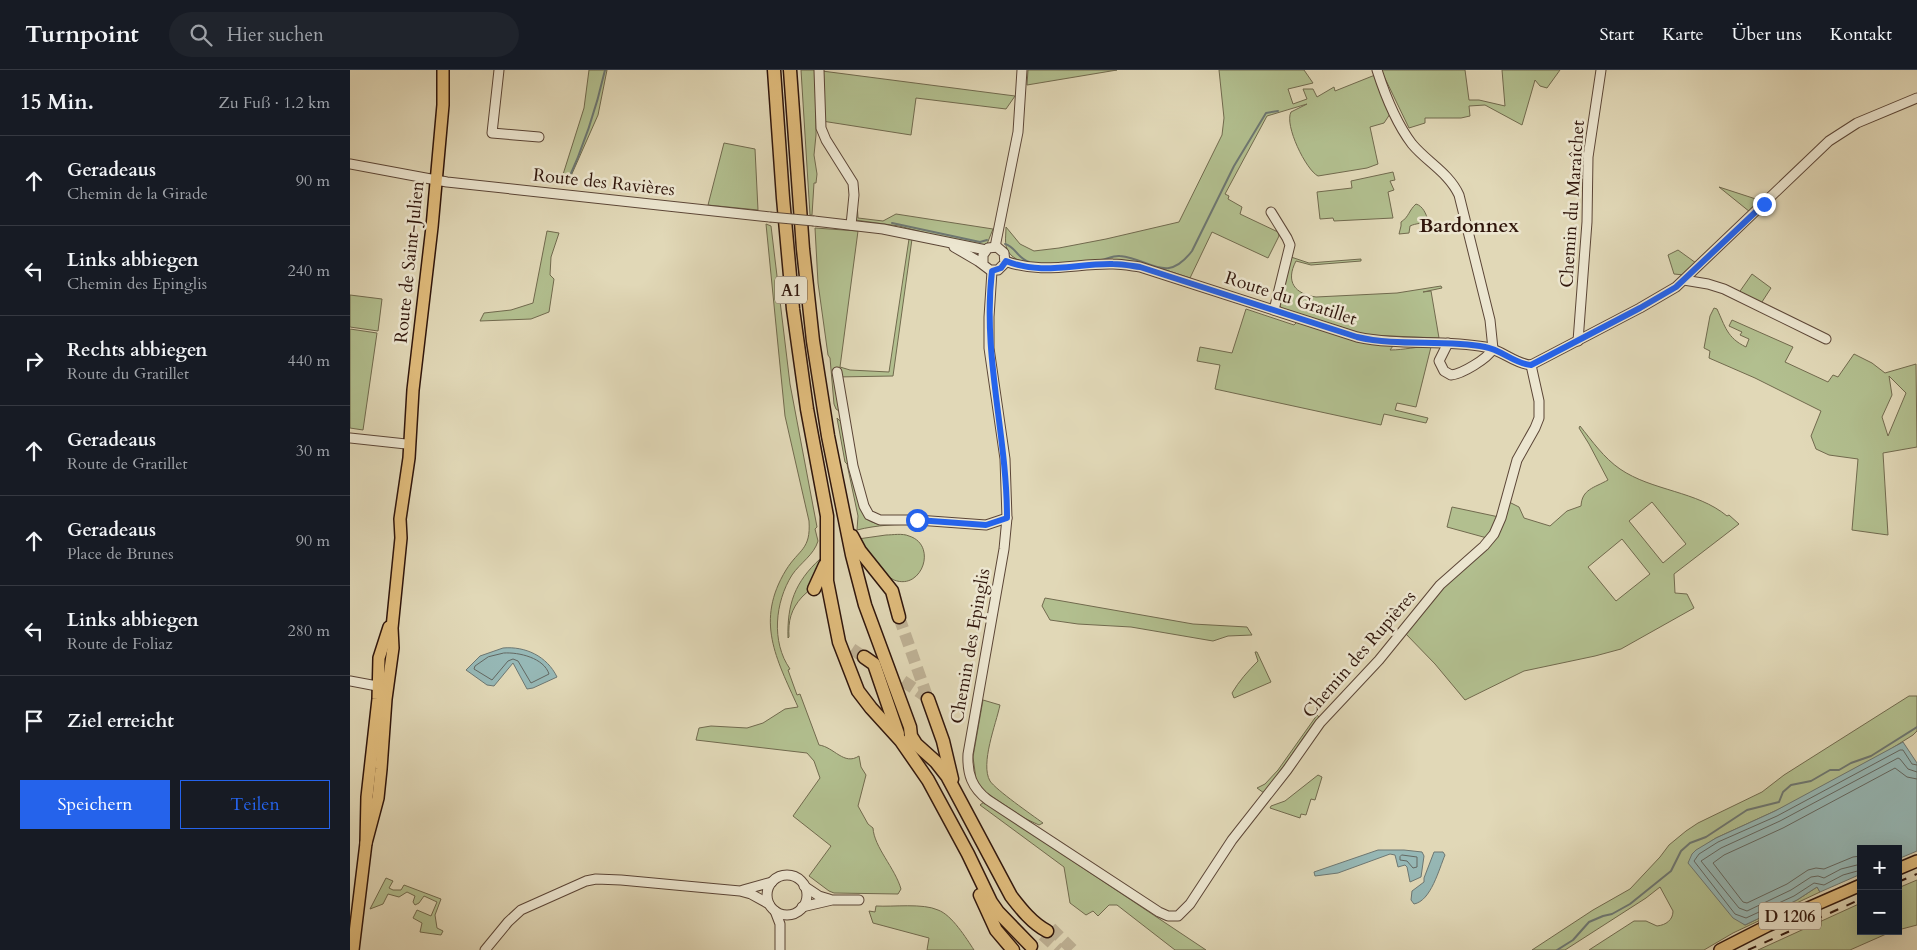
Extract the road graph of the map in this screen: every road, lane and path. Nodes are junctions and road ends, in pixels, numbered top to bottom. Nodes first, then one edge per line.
1 (443, 70) edge
2 (449, 70) edge
3 (499, 70) edge
4 (774, 70) edge
5 (790, 70) edge
6 (819, 70) edge
7 (1022, 70) edge
8 (1377, 70) edge
9 (1601, 70) edge
10 (443, 87) junction
11 (1917, 98) edge
12 (539, 137) dead end
13 (350, 164) edge
14 (436, 179) junction
15 (1271, 212) dead end
16 (851, 225) junction
17 (948, 244) junction
18 (995, 247) junction
19 (986, 250) junction
20 (1006, 261) junction
21 (983, 264) junction
22 (992, 271) junction
23 (1684, 280) junction
24 (1274, 310) junction
25 (1826, 339) dead end
26 (1578, 341) junction
27 (1448, 343) junction
28 (1493, 349) junction
29 (1531, 365) junction
30 (837, 372) dead end
31 (350, 438) edge
32 (407, 443) junction
33 (1007, 518) junction
34 (846, 524) junction
35 (828, 558) junction
36 (828, 581) junction
37 (814, 589) dead end
38 (898, 617) tunnel mouth
39 (837, 630) junction
40 (852, 648) tunnel mouth
41 (864, 657) tunnel mouth
42 (889, 671) junction
43 (350, 681) edge
44 (903, 681) tunnel mouth
45 (377, 686) junction
46 (382, 699) junction
47 (928, 699) tunnel mouth
48 (901, 741) junction
49 (378, 761) junction
50 (953, 787) junction
51 (370, 809) junction
52 (1917, 861) edge
53 (1902, 867) edge
54 (772, 882) junction
55 (804, 886) junction
56 (1857, 887) edge
57 (740, 891) junction
58 (832, 900) junction
59 (858, 900) dead end
60 (802, 907) junction
61 (772, 908) junction
62 (1175, 917) joint
63 (1047, 931) tunnel mouth
64 (1027, 948) edge
65 (354, 950) edge
66 (485, 950) edge
67 (780, 950) edge
68 (1013, 950) edge
69 (1720, 950) edge

1 - 10 main road, Route de Saint-Julien
2 - 10 main road, Route de Saint-Julien
3 - 12 street
4 - 35 highway, A1
5 - 34 highway, A1
6 - 16 street
7 - 18 street
8 - 28 street
9 - 26 street, Chemin du Maraîchet
10 - 14 main road, Route de Saint-Julien
11 - 23 street
13 - 14 street, Route des Ravières
14 - 16 street, Route des Ravières, bridge
14 - 32 main road, Route de Saint-Julien
15 - 24 street
16 - 17 street
17 - 19 street
17 - 21 street
18 - 19 street
18 - 20 street
19 - 21 street
20 - 22 street
20 - 24 street, Route du Gratillet
21 - 22 street
22 - 33 street, Chemin des Epinglis
23 - 25 street
23 - 26 street
24 - 27 street, Route du Gratillet
26 - 29 street
27 - 28 street, Route du Gratillet
27 - 28 street
28 - 29 street, Route du Gratillet
29 - 62 street, Chemin des Rupières
30 - 33 street
31 - 32 street
32 - 45 main road, Route de Saint-Julien
32 - 46 main road, Route de Saint-Julien
33 - 62 street, Chemin des Epinglis
34 - 38 highway
34 - 42 highway
35 - 36 highway
35 - 37 highway
36 - 39 highway
36 - 68 highway
39 - 40 highway
39 - 48 highway
41 - 48 highway
42 - 44 highway
42 - 50 highway
43 - 45 street
45 - 46 main road, Route de Saint-Julien
46 - 49 main road, Route de Saint-Julien
46 - 49 main road, Route de Saint-Julien
47 - 50 highway
48 - 64 highway
49 - 51 main road
49 - 51 main road, Route de Saint-Julien
50 - 63 highway
51 - 65 main road
52 - 53 main road
54 - 55 street
54 - 57 street
54 - 61 street
55 - 58 street
55 - 60 street
56 - 69 main road, D 1206
57 - 61 street
57 - 66 street
58 - 59 street
58 - 60 street
60 - 61 street
61 - 67 street

